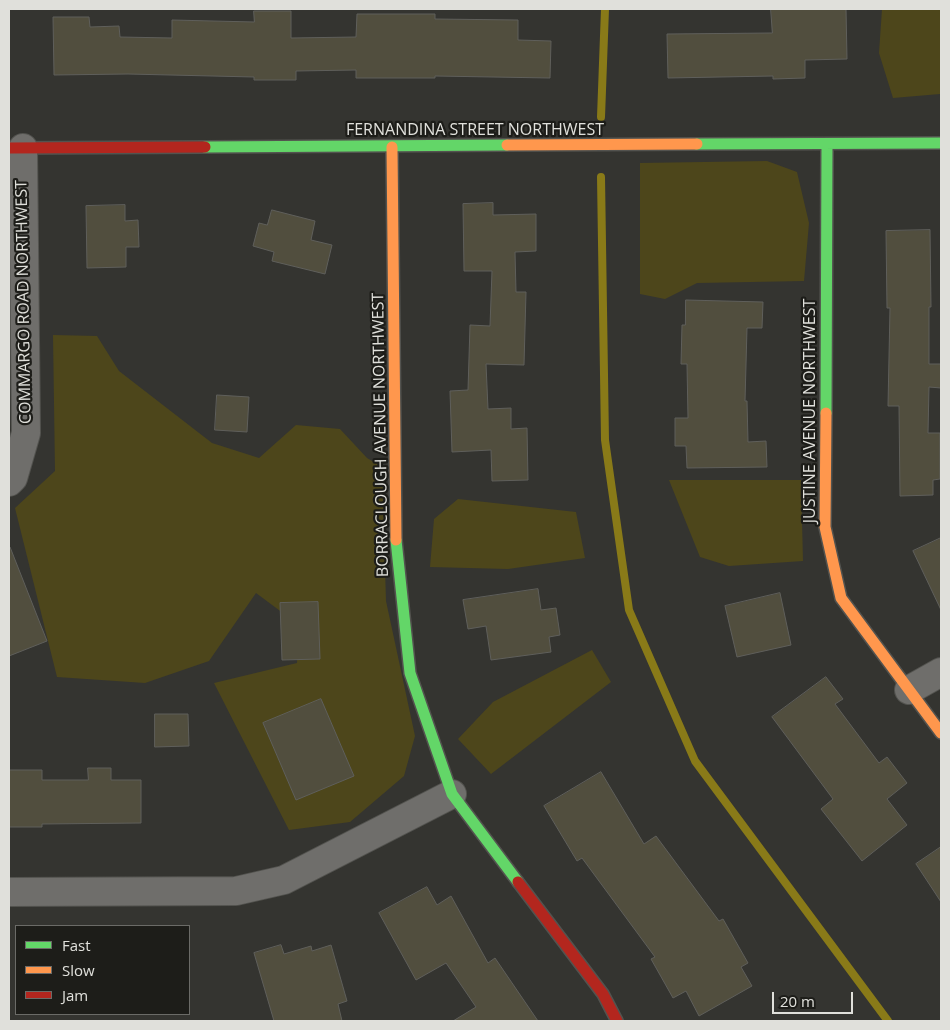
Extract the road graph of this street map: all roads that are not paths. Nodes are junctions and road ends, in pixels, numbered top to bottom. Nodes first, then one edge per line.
1 (941, 143) edge
2 (827, 144) junction
3 (392, 147) junction
4 (16, 148) edge
5 (9, 482) edge
6 (941, 672) edge
7 (910, 690) junction
8 (941, 733) edge
9 (452, 794) junction
10 (9, 892) edge
11 (617, 1021) edge

1 - 2 street, FERNANDINA STREET NORTHWEST
2 - 3 street, FERNANDINA STREET NORTHWEST
2 - 7 street, JUSTINE AVENUE NORTHWEST
3 - 4 street, FERNANDINA STREET NORTHWEST
3 - 9 street, BORRACLOUGH AVENUE NORTHWEST
4 - 5 street, COMMARGO ROAD NORTHWEST
6 - 7 street
7 - 8 street, JUSTINE AVENUE NORTHWEST
9 - 10 street
9 - 11 street, BORRACLOUGH AVENUE NORTHWEST

